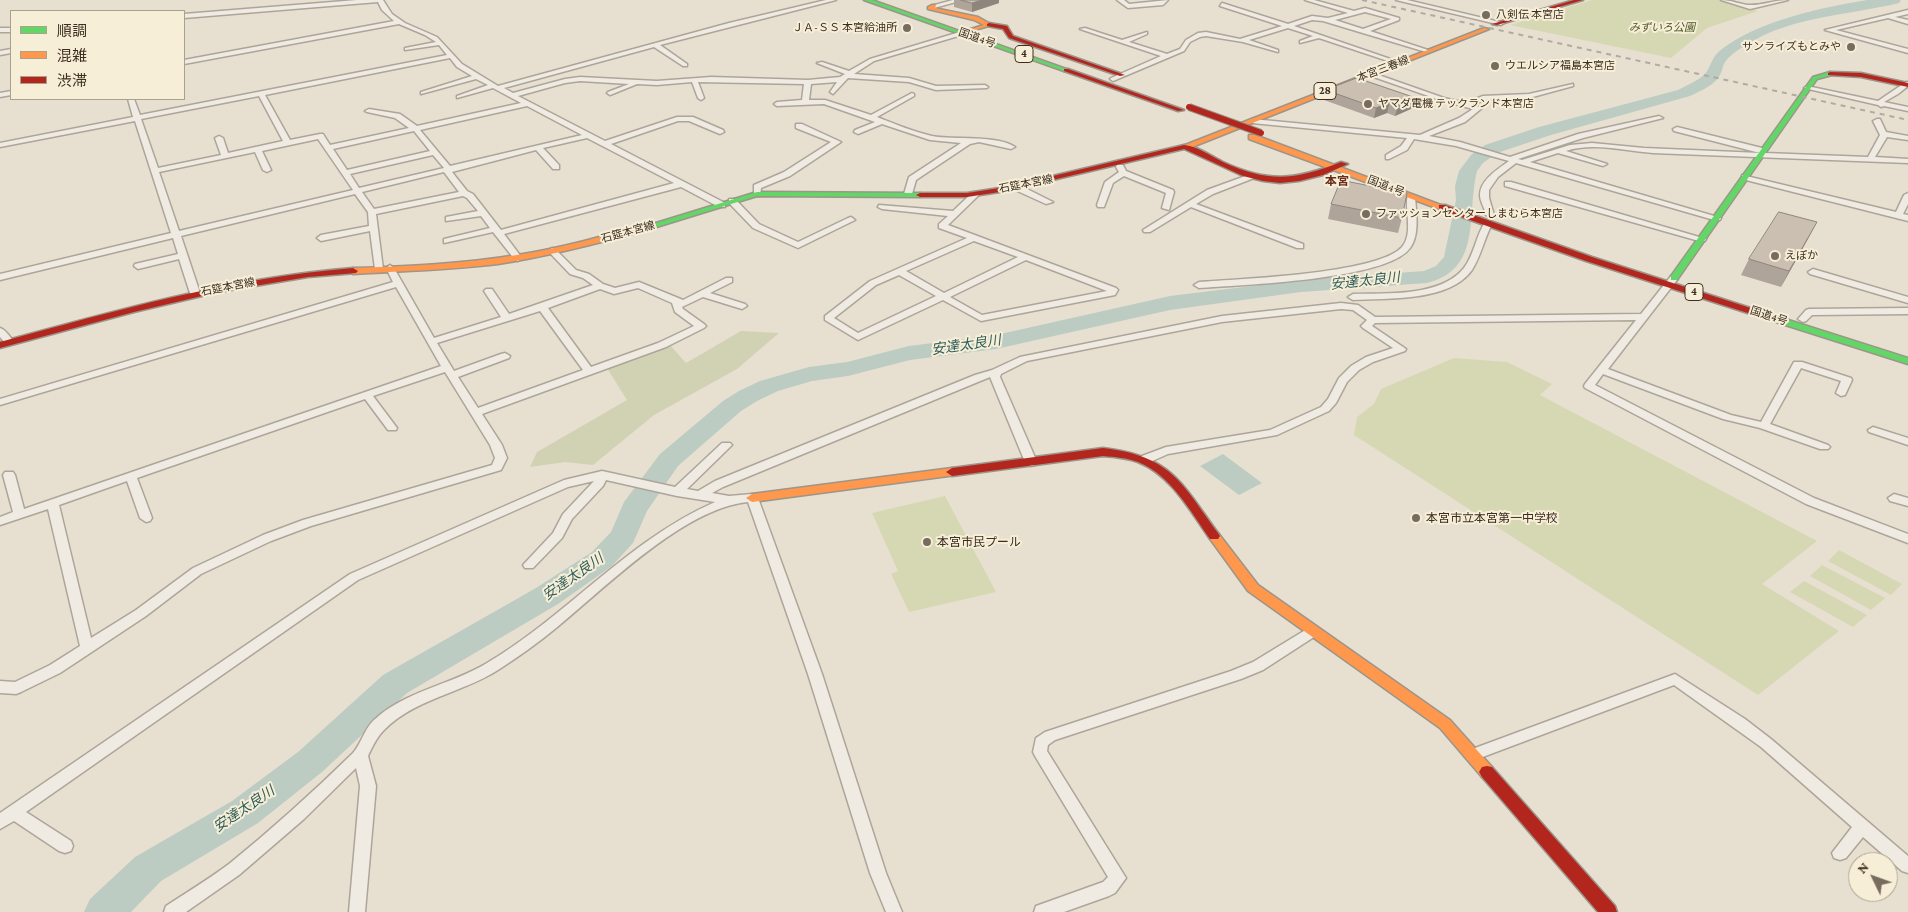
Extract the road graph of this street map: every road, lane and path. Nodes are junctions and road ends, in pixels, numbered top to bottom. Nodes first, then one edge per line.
1 (379, 0) edge
2 (833, 0) edge
3 (867, 0) edge
4 (884, 0) edge
5 (960, 0) edge
6 (1120, 0) edge
7 (1165, 0) edge
8 (1308, 0) edge
9 (1399, 0) edge
10 (1441, 0) edge
11 (1580, 0) edge
12 (1724, 0) edge
13 (1785, 0) edge
14 (1222, 5) dead end
15 (934, 6) joint
16 (1429, 7) junction
17 (1352, 12) junction
18 (1908, 12) edge
19 (185, 16) edge
20 (1888, 17) junction
21 (1329, 20) junction
22 (400, 22) junction
23 (1908, 22) edge
24 (989, 25) junction
25 (1494, 25) junction
26 (1288, 26) junction
27 (1083, 29) dead end
28 (1364, 31) junction
29 (968, 32) junction
30 (1145, 33) dead end
31 (1319, 36) junction
32 (1243, 40) junction
33 (1122, 42) junction
34 (1302, 42) dead end
35 (442, 43) junction
36 (655, 45) junction
37 (407, 49) dead end
38 (1276, 51) dead end
39 (1428, 51) junction
40 (1908, 51) edge
41 (452, 56) junction
42 (1168, 56) junction
43 (185, 62) edge
44 (820, 63) dead end
45 (1399, 63) junction
46 (686, 65) dead end
47 (715, 70) dead end
48 (1370, 74) junction
49 (846, 76) junction
50 (476, 77) junction
51 (1118, 77) junction
52 (725, 79) junction
53 (694, 80) junction
54 (638, 82) junction
55 (808, 82) junction
56 (1571, 85) dead end
57 (1907, 85) edge
58 (495, 87) junction
59 (985, 87) dead end
60 (1807, 88) junction
61 (423, 92) dead end
62 (833, 92) dead end
63 (610, 93) dead end
64 (261, 94) junction
65 (912, 95) dead end
66 (513, 96) junction
67 (459, 97) dead end
68 (701, 98) dead end
69 (131, 100) edge
70 (805, 102) junction
71 (529, 103) junction
72 (777, 104) dead end
73 (1467, 105) junction
74 (1881, 105) junction
75 (1185, 108) junction
76 (1908, 109) edge
77 (369, 111) dead end
78 (138, 118) junction
79 (871, 118) junction
80 (1659, 118) dead end
81 (1252, 121) junction
82 (880, 122) junction
83 (1877, 122) dead end
84 (799, 126) dead end
85 (415, 128) junction
86 (1678, 129) dead end
87 (720, 132) dead end
88 (858, 132) dead end
89 (1884, 134) junction
90 (590, 135) junction
91 (1411, 137) junction
92 (219, 138) dead end
93 (1420, 138) junction
94 (1908, 138) edge
95 (968, 142) junction
96 (288, 143) junction
97 (604, 144) junction
98 (0, 145) edge
99 (1011, 147) dead end
100 (1186, 147) junction
101 (328, 148) junction
102 (538, 148) junction
103 (257, 149) junction
104 (1558, 151) junction
105 (435, 152) junction
106 (1763, 154) junction
107 (225, 156) junction
108 (1389, 157) dead end
109 (1511, 159) junction
110 (1872, 160) junction
111 (1524, 162) junction
112 (1908, 162) edge
113 (1603, 164) dead end
114 (1341, 166) junction
115 (556, 167) dead end
116 (1121, 169) junction
117 (267, 170) dead end
118 (448, 170) junction
119 (154, 172) junction
120 (345, 173) junction
121 (1251, 176) junction
122 (1745, 177) junction
123 (682, 184) junction
124 (1508, 184) dead end
125 (1016, 187) junction
126 (358, 191) junction
127 (464, 193) junction
128 (757, 194) junction
129 (908, 194) junction
130 (976, 194) junction
131 (1417, 195) junction
132 (1908, 195) edge
133 (1049, 202) dead end
134 (727, 203) junction
135 (1190, 204) junction
136 (1101, 205) dead end
137 (882, 207) dead end
138 (1166, 208) dead end
139 (372, 212) junction
140 (482, 213) junction
141 (953, 214) junction
142 (1899, 216) junction
143 (1486, 218) junction
144 (1717, 218) junction
145 (1908, 218) edge
146 (449, 220) dead end
147 (851, 220) dead end
148 (375, 227) junction
149 (1147, 230) dead end
150 (496, 231) junction
151 (176, 235) junction
152 (321, 238) dead end
153 (974, 238) junction
154 (1702, 239) junction
155 (447, 241) dead end
156 (1300, 246) dead end
157 (552, 251) junction
158 (183, 255) junction
159 (1026, 257) junction
160 (518, 258) junction
161 (138, 266) dead end
162 (384, 268) junction
163 (901, 272) junction
164 (1814, 272) dead end
165 (0, 277) edge
166 (730, 280) dead end
167 (1672, 281) junction
168 (398, 284) junction
169 (1199, 285) dead end
170 (600, 286) junction
171 (489, 290) dead end
172 (195, 293) junction
173 (702, 294) junction
174 (944, 296) junction
175 (1353, 297) dead end
176 (1908, 300) edge
177 (676, 303) junction
178 (742, 306) dead end
179 (542, 307) junction
180 (1908, 311) edge
181 (506, 318) junction
182 (1642, 318) junction
183 (1803, 319) junction
184 (1372, 320) junction
185 (0, 331) edge
186 (431, 342) junction
187 (5, 344) edge
188 (1908, 352) edge
189 (506, 356) dead end
190 (1908, 361) edge
191 (1601, 370) junction
192 (450, 371) junction
193 (588, 371) junction
194 (996, 372) junction
195 (1841, 393) dead end
196 (367, 395) junction
197 (0, 402) edge
198 (476, 412) junction
199 (1764, 426) junction
200 (392, 428) dead end
201 (1873, 430) dead end
202 (1908, 442) edge
203 (726, 444) dead end
204 (1824, 447) dead end
205 (1146, 459) junction
206 (1031, 462) junction
207 (10, 475) dead end
208 (604, 475) junction
209 (131, 476) junction
210 (675, 491) junction
211 (700, 495) junction
212 (752, 498) junction
213 (1894, 498) dead end
214 (730, 500) junction
215 (1908, 502) edge
216 (53, 503) junction
217 (19, 514) junction
218 (146, 518) dead end
219 (0, 521) edge
220 (1908, 539) edge
221 (529, 566) dead end
222 (1312, 631) junction
223 (87, 648) junction
224 (0, 687) edge
225 (360, 755) junction
226 (1472, 755) junction
227 (14, 813) junction
228 (0, 822) edge
229 (1862, 827) junction
230 (65, 846) dead end
231 (1840, 852) dead end
232 (1905, 859) edge
233 (172, 912) edge
234 (357, 912) edge
235 (894, 912) edge
236 (1042, 912) edge
237 (1610, 912) edge

1 - 19 street
1 - 22 street
2 - 36 street
3 - 29 main road, 国道4号 / 4
4 - 29 main road, 国道4号 / 4
5 - 15 street
6 - 7 street
8 - 17 street
9 - 16 street
10 - 16 street
11 - 25 main road, 本宮三春線 / 28
12 - 13 street
14 - 26 street
15 - 24 main road
16 - 25 street
17 - 21 street
17 - 28 street
18 - 20 street
20 - 23 street
20 - 40 street
21 - 26 street
21 - 28 street
22 - 35 street
22 - 43 street
24 - 29 main road
24 - 51 main road
25 - 39 main road, 本宮三春線 / 28
26 - 31 street
26 - 32 street
27 - 33 street
28 - 39 street
29 - 49 street
29 - 51 main road, 国道4号 / 4
29 - 75 main road, 国道4号 / 4
30 - 33 street
31 - 34 street
31 - 45 street
32 - 38 street
32 - 42 street
33 - 42 street
35 - 37 street
35 - 41 street
36 - 46 street
36 - 58 street
39 - 45 main road, 本宮三春線 / 28
41 - 50 street
41 - 64 street
42 - 51 street
44 - 49 street
45 - 48 main road, 本宮三春線 / 28
47 - 52 street
48 - 73 street
48 - 81 main road, 本宮三春線 / 28
49 - 55 street
49 - 59 street
49 - 62 street
50 - 58 street
50 - 61 street
51 - 75 main road, 国道4号 / 4
52 - 53 street
52 - 55 street
53 - 54 street
53 - 68 street
54 - 63 street
54 - 66 street
55 - 70 street
56 - 73 street
57 - 60 main road
57 - 74 street
58 - 66 street
58 - 67 street
60 - 74 street
60 - 106 main road
64 - 78 street
64 - 96 street
65 - 79 street
66 - 71 street
69 - 78 street
70 - 72 street
70 - 79 street
71 - 85 street
71 - 90 street
73 - 93 street
74 - 76 street
75 - 114 main road, 国道4号 / 4
77 - 85 street
78 - 98 street
78 - 119 street
79 - 82 street
80 - 109 street
81 - 91 street
81 - 100 main road, 石筵本宮線
82 - 88 street
82 - 95 street
83 - 89 street
84 - 128 street
85 - 101 street
85 - 105 street
86 - 106 street
87 - 97 street
89 - 94 street
89 - 110 street
90 - 97 street
90 - 102 street
91 - 93 street
91 - 108 street
92 - 107 street
93 - 109 street
95 - 99 street
95 - 129 street
96 - 101 street
96 - 103 street
97 - 123 street
100 - 116 main road, 石筵本宮線
100 - 121 main road
101 - 120 street
102 - 115 street
102 - 118 street
103 - 107 street
103 - 117 street
104 - 106 street
104 - 111 street
104 - 113 street
105 - 118 street
105 - 120 street
106 - 110 street
106 - 122 main road
107 - 119 street
109 - 111 street
109 - 143 street
110 - 112 street
111 - 144 street
114 - 121 main road
114 - 131 main road, 国道4号 / 4
116 - 125 main road, 石筵本宮線
116 - 136 street
116 - 138 street
118 - 126 street
118 - 127 street
119 - 151 street
120 - 126 street
121 - 135 street
122 - 142 street
122 - 144 main road
123 - 134 street
123 - 150 street
124 - 154 street
125 - 130 main road, 石筵本宮線
125 - 133 street
126 - 139 street
126 - 151 street
127 - 139 street
127 - 140 street
128 - 129 main road, 石筵本宮線
128 - 134 main road, 石筵本宮線
129 - 130 main road, 石筵本宮線
130 - 141 street
131 - 143 main road, 国道4号 / 4
131 - 169 street
132 - 142 street
134 - 147 street
134 - 157 main road, 石筵本宮線
135 - 149 street
135 - 156 street
137 - 141 street
139 - 148 street
140 - 146 street
140 - 150 street
141 - 153 street
142 - 145 street
143 - 167 main road, 国道4号 / 4
143 - 175 street
144 - 154 main road
148 - 152 street
148 - 162 street
150 - 155 street
150 - 160 street
151 - 158 street
151 - 165 street
153 - 159 street
153 - 163 street
154 - 167 main road
157 - 160 main road, 石筵本宮線
157 - 170 street
158 - 161 street
158 - 172 street
159 - 174 street
159 - 174 street
160 - 162 main road, 石筵本宮線
162 - 168 street
162 - 172 main road, 石筵本宮線
163 - 174 street
163 - 174 street
164 - 176 street
166 - 173 street
167 - 182 street
167 - 183 main road, 国道4号 / 4
167 - 190 main road, 国道4号 / 4
168 - 186 street
168 - 197 street
170 - 177 street
170 - 179 street
171 - 181 street
172 - 187 main road, 石筵本宮線
173 - 177 street
173 - 178 street
177 - 193 street
179 - 181 street
179 - 193 street
180 - 183 street
181 - 186 street
182 - 184 street
182 - 191 street
183 - 188 main road, 国道4号 / 4
184 - 194 street
184 - 205 street
185 - 187 street
186 - 192 street
189 - 192 street
191 - 199 street
191 - 220 street
192 - 196 street
192 - 198 street
193 - 198 street
194 - 206 street
194 - 211 street
195 - 199 street
196 - 200 street
196 - 209 street
198 - 223 street
199 - 204 street
201 - 202 street
203 - 210 street
205 - 206 main road
205 - 222 main road
206 - 212 main road
207 - 217 street
208 - 210 street
208 - 221 street
208 - 227 street
209 - 216 street
209 - 218 street
210 - 211 street
211 - 214 street
212 - 214 street
212 - 235 street
213 - 215 street
214 - 225 street
216 - 217 street
216 - 223 street
217 - 219 street
222 - 226 main road
222 - 236 street
223 - 224 street
225 - 233 street
225 - 234 street
226 - 229 street
226 - 237 main road
227 - 228 street
227 - 230 street
229 - 231 street
229 - 232 street

